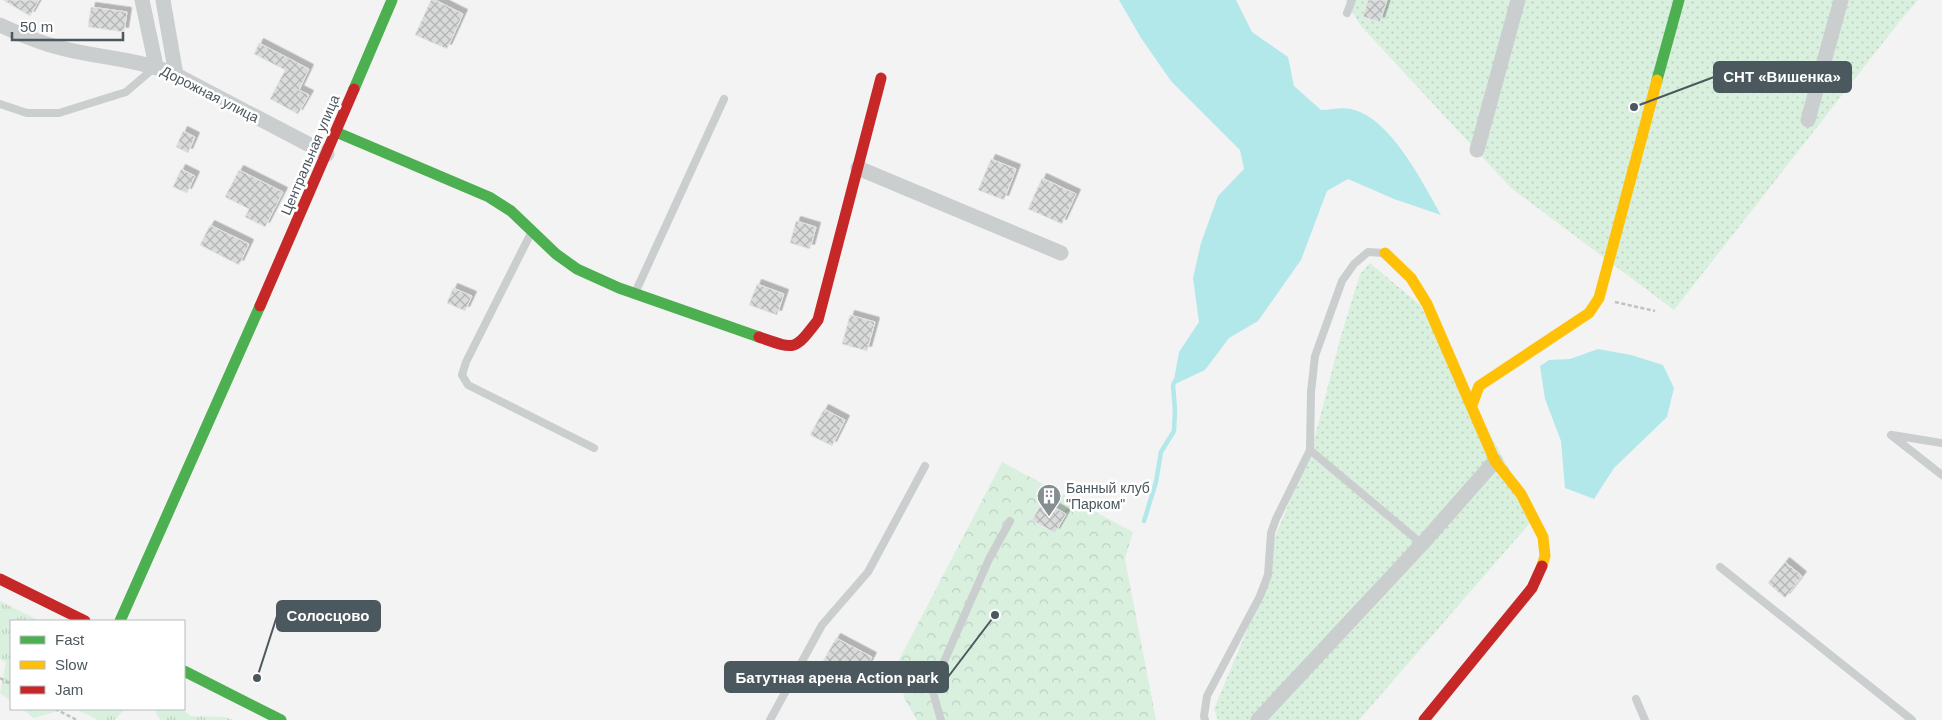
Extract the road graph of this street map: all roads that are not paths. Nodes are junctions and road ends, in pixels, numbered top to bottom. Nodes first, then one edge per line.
1 (142, 0) edge
2 (163, 0) edge
3 (392, 0) edge
4 (1352, 0) edge
5 (1518, 0) edge
6 (1679, 0) edge
7 (1841, 0) edge
8 (1348, 13) dead end
9 (0, 25) edge
10 (156, 66) junction
11 (176, 75) junction
12 (881, 78) dead end
13 (724, 100) dead end
14 (0, 104) edge
15 (1808, 120) dead end
16 (336, 132) junction
17 (1477, 150) dead end
18 (327, 154) junction
19 (858, 168) junction
20 (532, 230) junction
21 (1061, 253) dead end
22 (1385, 253) joint
23 (634, 294) junction
24 (1472, 405) junction
25 (1942, 443) edge
26 (594, 448) dead end
27 (1310, 450) junction
28 (1494, 460) junction
29 (925, 466) dead end
30 (1942, 476) edge
31 (1010, 521) dead end
32 (1422, 544) junction
33 (1720, 567) dead end
34 (0, 579) edge
35 (82, 620) edge
36 (120, 620) edge
37 (185, 672) edge
38 (1636, 699) dead end
39 (281, 720) edge
40 (770, 720) edge
41 (942, 720) edge
42 (1205, 720) edge
43 (1258, 720) edge
44 (1424, 720) edge
45 (1645, 720) edge
46 (1912, 720) edge

1 - 10 street
2 - 11 street
3 - 16 street, Центральная улица
4 - 8 lane
5 - 17 street
6 - 24 street
7 - 15 street
9 - 10 street, Дорожная улица
10 - 11 street, Дорожная улица
10 - 14 lane
11 - 18 street, Дорожная улица
12 - 19 street
13 - 23 lane
16 - 18 street, Центральная улица
16 - 20 street
18 - 36 street, Центральная улица
19 - 21 street
19 - 23 street
20 - 23 street
20 - 26 lane
22 - 24 street
22 - 27 lane
24 - 28 street
25 - 30 lane
27 - 32 lane
27 - 42 lane
28 - 32 street
28 - 44 street
29 - 40 lane
31 - 41 lane
32 - 43 street
33 - 46 lane
34 - 35 street
37 - 39 street
38 - 45 lane

